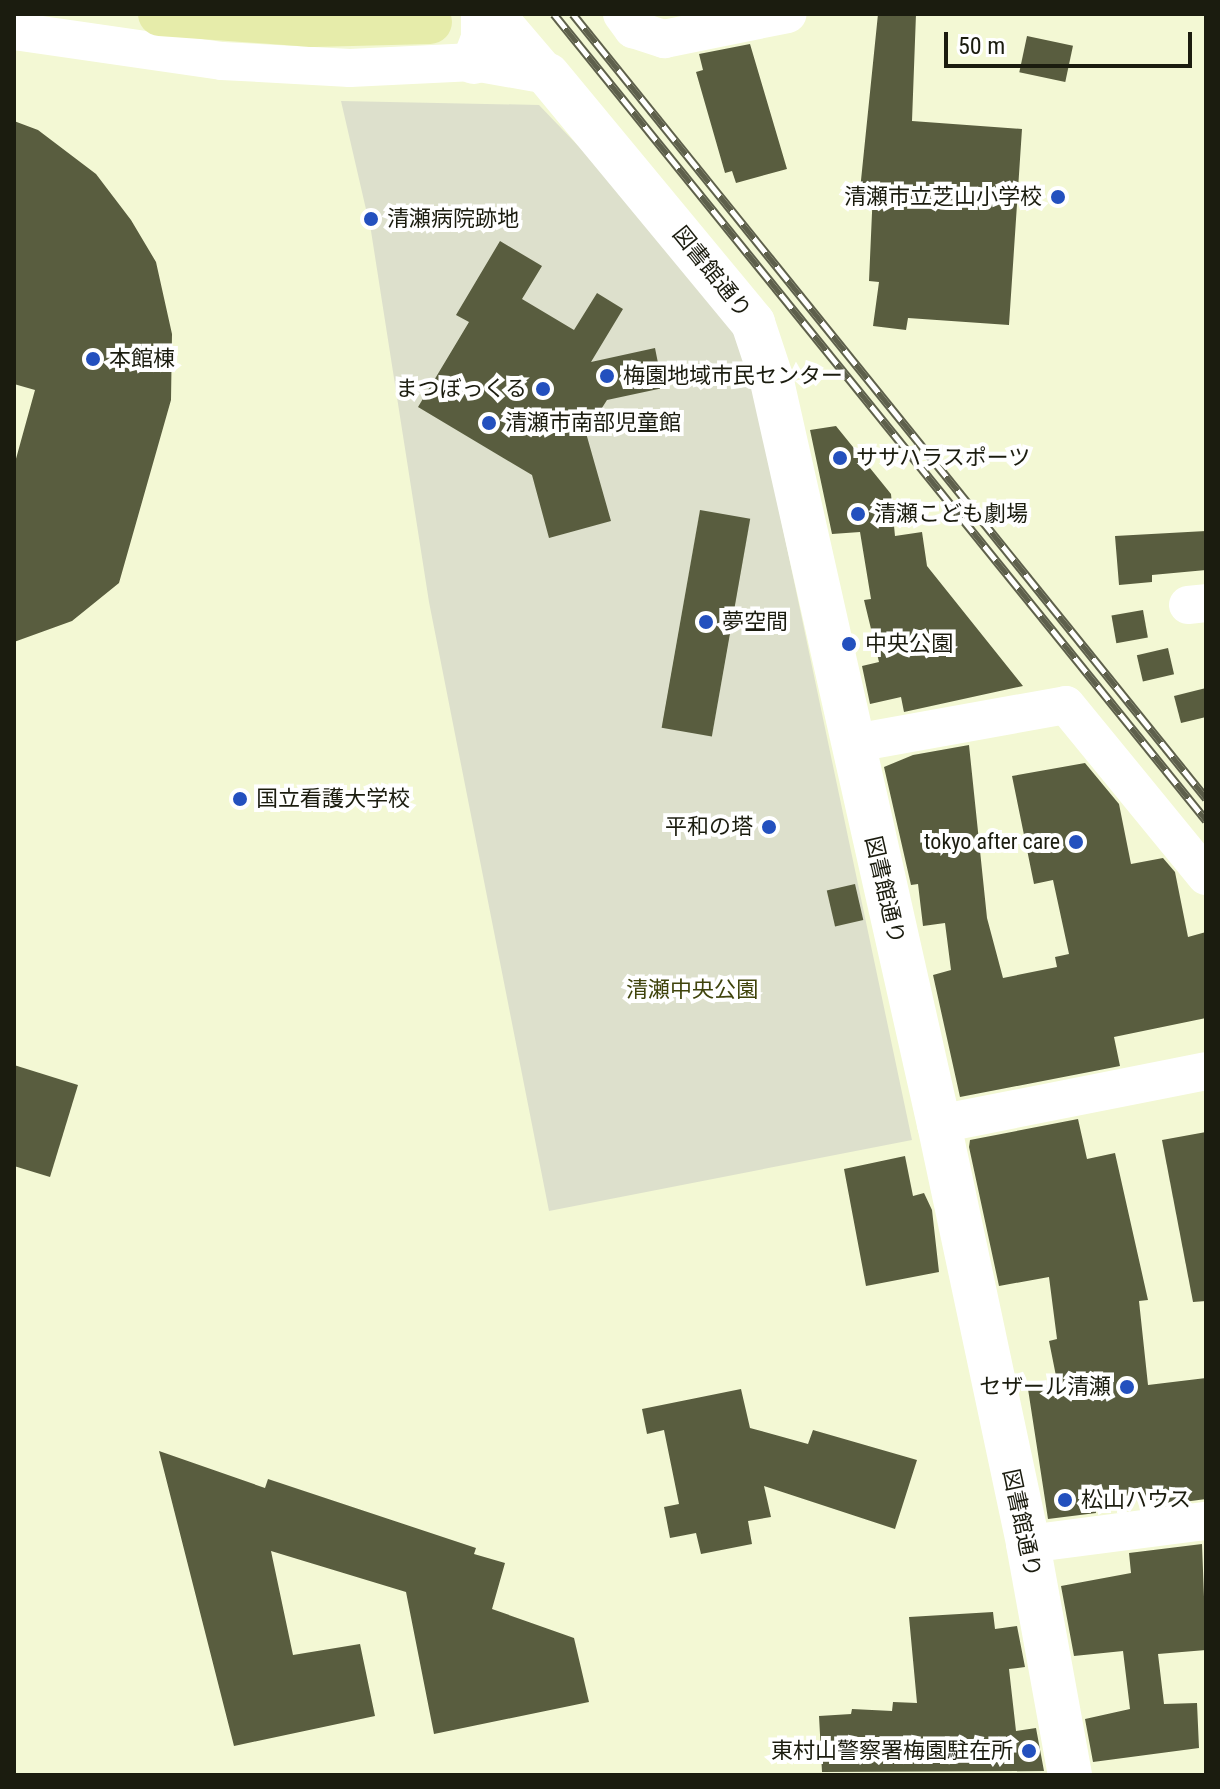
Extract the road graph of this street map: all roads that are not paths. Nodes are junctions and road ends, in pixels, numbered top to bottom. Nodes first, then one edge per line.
1 (160, 14) edge
2 (483, 14) edge
3 (496, 14) edge
4 (622, 14) edge
5 (788, 14) edge
6 (430, 22) dead end
7 (14, 31) edge
8 (474, 62) junction
9 (548, 75) junction
10 (855, 743) junction
11 (1206, 876) edge
12 (1206, 1071) edge
13 (939, 1124) junction
14 (1206, 1521) edge
15 (1028, 1544) junction
16 (1070, 1775) edge

1 - 6 main road
2 - 8 street
3 - 9 street
4 - 5 street
7 - 8 street
8 - 9 street
9 - 10 street, 図書館通り
10 - 11 street
10 - 13 street, 図書館通り
12 - 13 street
13 - 15 street, 図書館通り
14 - 15 street
15 - 16 street, 図書館通り

